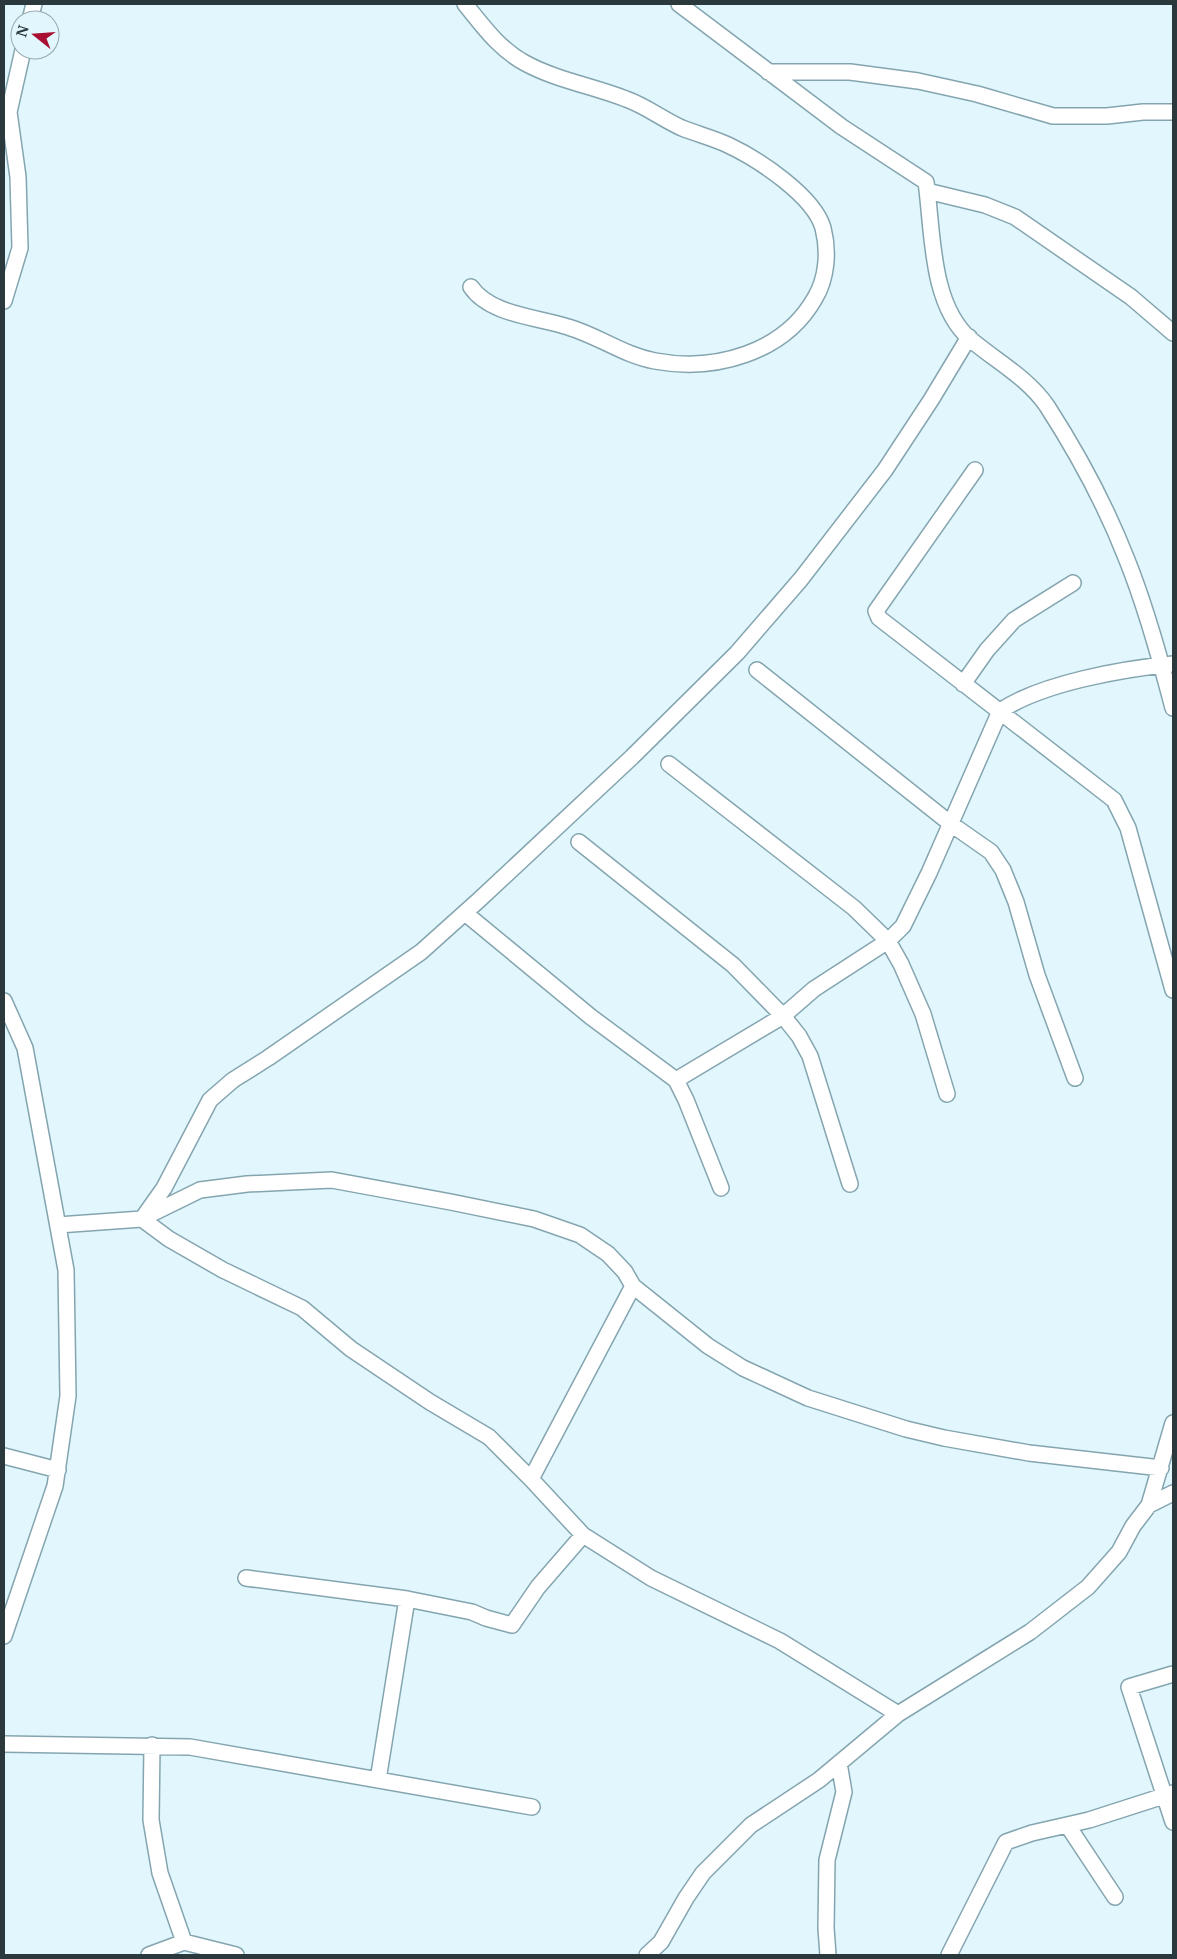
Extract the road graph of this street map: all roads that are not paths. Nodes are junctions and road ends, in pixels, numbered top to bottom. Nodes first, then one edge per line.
1 (464, 4) edge
2 (679, 4) edge
3 (21, 60) edge
4 (768, 72) junction
5 (1173, 112) edge
6 (927, 191) junction
7 (471, 287) dead end
8 (4, 301) edge
9 (1173, 332) edge
10 (968, 337) junction
11 (975, 470) dead end
12 (1074, 583) dead end
13 (1167, 665) edge
14 (757, 670) dead end
15 (963, 684) junction
16 (1173, 708) edge
17 (1000, 711) junction
18 (669, 764) dead end
19 (950, 824) junction
20 (579, 842) dead end
21 (465, 913) junction
22 (888, 941) junction
23 (1173, 990) edge
24 (4, 1001) edge
25 (783, 1016) junction
26 (1075, 1078) dead end
27 (676, 1080) junction
28 (947, 1094) dead end
29 (850, 1184) dead end
30 (722, 1188) dead end
31 (142, 1219) junction
32 (58, 1224) junction
33 (633, 1286) junction
34 (1173, 1423) edge
35 (4, 1456) edge
36 (1161, 1468) junction
37 (58, 1470) junction
38 (531, 1479) junction
39 (1173, 1493) edge
40 (1150, 1505) junction
41 (583, 1535) junction
42 (246, 1578) dead end
43 (407, 1599) junction
44 (4, 1636) edge
45 (1173, 1674) edge
46 (898, 1714) junction
47 (4, 1744) edge
48 (152, 1745) junction
49 (839, 1763) junction
50 (378, 1780) junction
51 (1169, 1794) edge
52 (532, 1807) dead end
53 (1173, 1822) edge
54 (1068, 1826) junction
55 (1115, 1896) dead end
56 (184, 1942) junction
57 (149, 1955) edge
58 (236, 1955) edge
59 (647, 1955) edge
60 (828, 1955) edge
61 (949, 1955) edge

1 - 7 street
2 - 4 street
3 - 8 street
4 - 5 street
4 - 6 street
6 - 9 street
6 - 10 street
10 - 13 street
10 - 21 street
11 - 15 street
12 - 15 street
13 - 16 street
13 - 17 street
14 - 19 street
15 - 17 street
17 - 19 street
17 - 23 street
18 - 22 street
19 - 22 street
19 - 26 street
20 - 25 street
21 - 27 street
21 - 31 street
22 - 25 street
22 - 28 street
24 - 32 street
25 - 27 street
25 - 29 street
27 - 30 street
31 - 32 street
31 - 33 street
31 - 38 street
32 - 37 street
33 - 36 street
33 - 38 street
34 - 36 street
35 - 37 street
36 - 40 street
37 - 44 street
38 - 41 street
39 - 40 street
40 - 46 street
41 - 43 street
41 - 46 street
42 - 43 street
43 - 50 street
45 - 51 street
46 - 49 street
47 - 48 street
48 - 50 street
48 - 56 street
49 - 59 street
49 - 60 street
50 - 52 street
51 - 53 street
51 - 54 street
54 - 55 street
54 - 61 street
56 - 57 street
56 - 58 street

